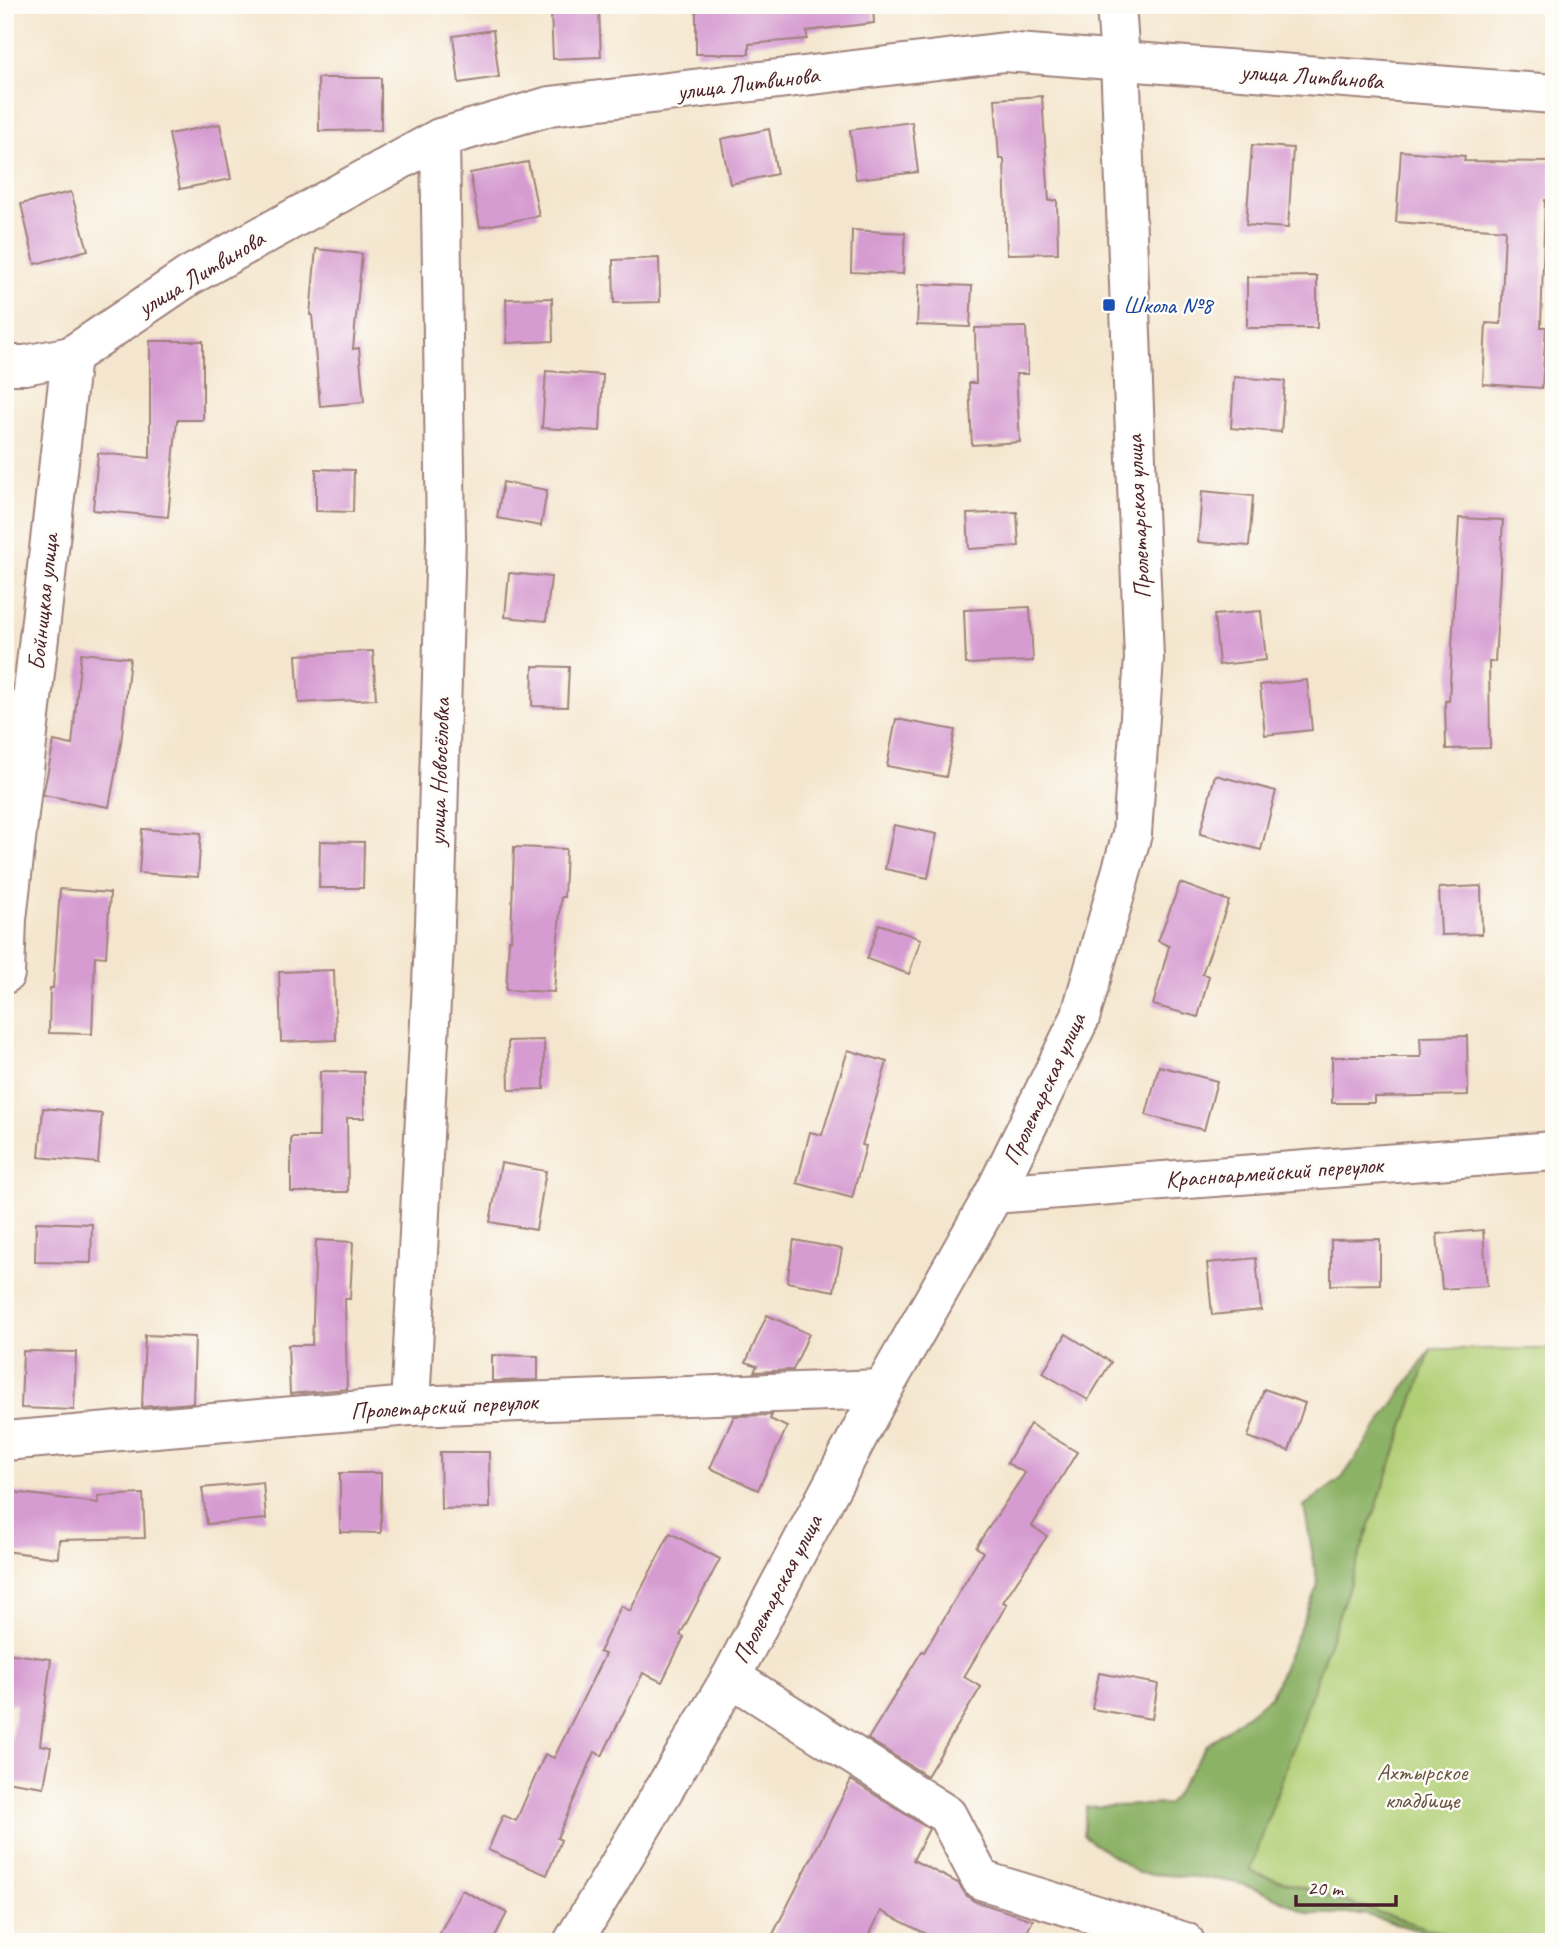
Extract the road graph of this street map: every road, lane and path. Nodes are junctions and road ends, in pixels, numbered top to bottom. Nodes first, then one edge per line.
1 (1115, 5) edge
2 (1120, 60) junction
3 (1554, 94) edge
4 (440, 138) junction
5 (71, 356) junction
6 (5, 365) edge
7 (5, 974) edge
8 (1554, 1151) edge
9 (994, 1194) junction
10 (883, 1388) junction
11 (410, 1406) junction
12 (5, 1441) edge
13 (731, 1676) junction
14 (573, 1942) edge
15 (1185, 1942) edge

1 - 2 street, Пролетарская улица
2 - 3 street, улица Литвинова
2 - 4 street, улица Литвинова
2 - 9 street, Пролетарская улица
4 - 5 street, улица Литвинова
4 - 11 street, улица Новосёловка
5 - 6 street, улица Литвинова
5 - 7 street, Бойницкая улица
8 - 9 street, Красноармейский переулок
9 - 10 street, Пролетарская улица
10 - 11 street, Пролетарский переулок
10 - 13 street, Пролетарская улица
11 - 12 street, Пролетарский переулок
13 - 14 street, Пролетарская улица
13 - 15 street

